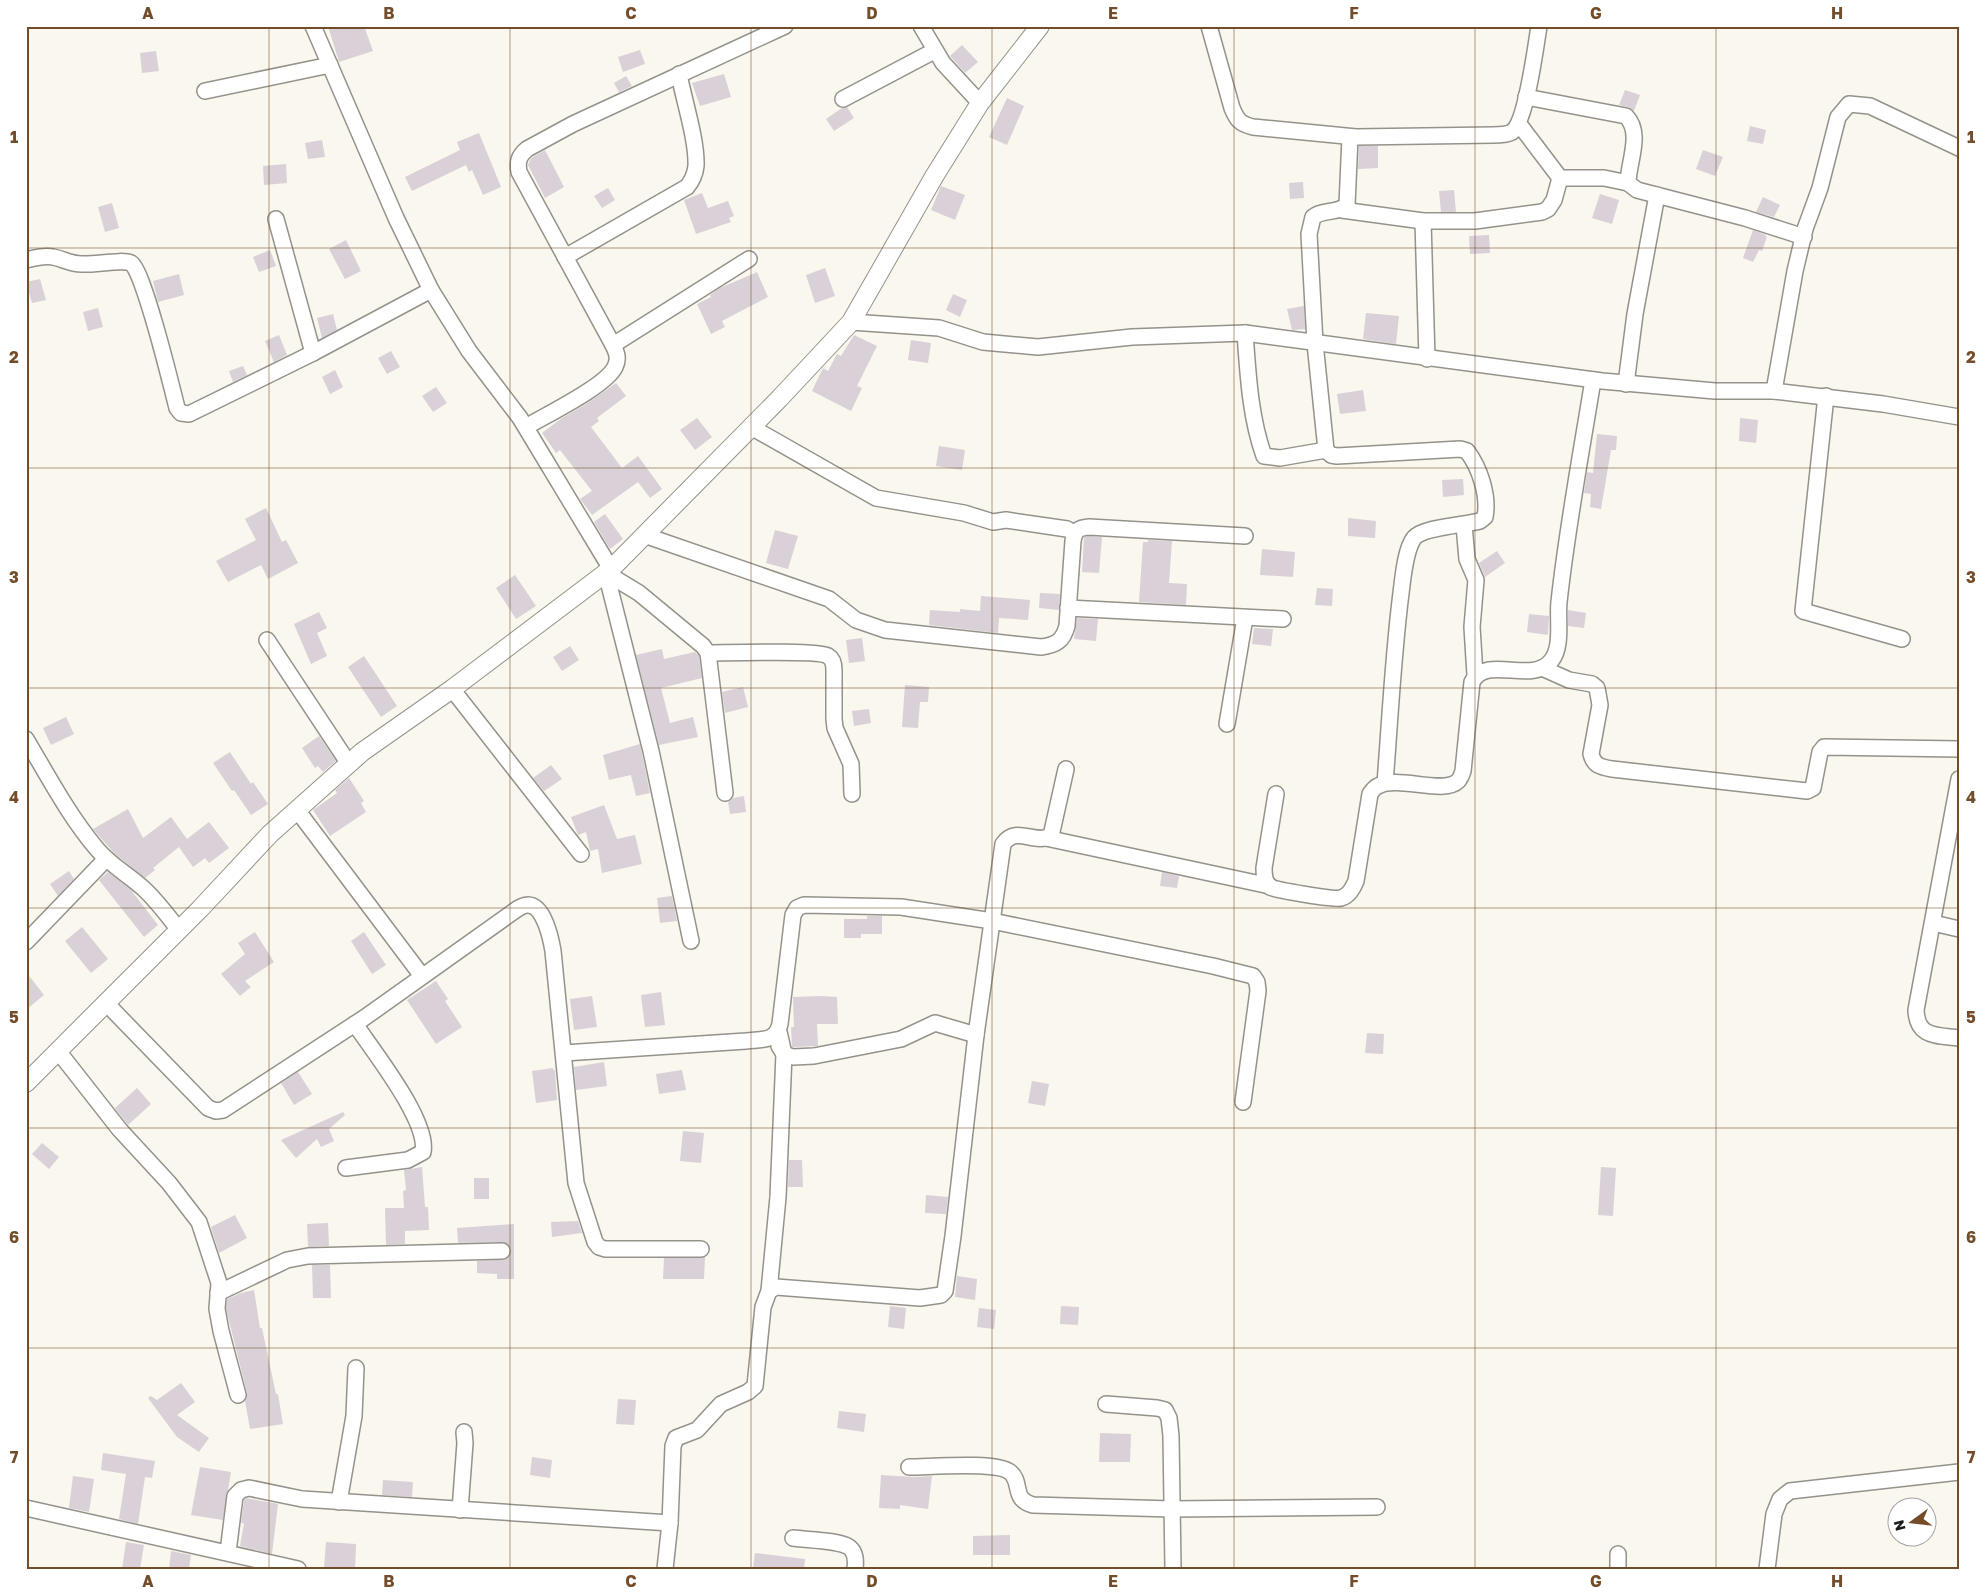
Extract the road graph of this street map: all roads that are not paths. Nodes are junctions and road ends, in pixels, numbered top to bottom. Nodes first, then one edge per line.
1 (313, 26) edge
2 (785, 26) edge
3 (922, 26) edge
4 (1040, 26) edge
5 (1209, 26) edge
6 (1540, 26) edge
7 (934, 51) junction
8 (330, 65) junction
9 (679, 74) junction
10 (205, 91) dead end
11 (1526, 97) junction
12 (843, 99) dead end
13 (980, 102) junction
14 (1519, 124) junction
15 (1350, 137) junction
16 (1959, 148) edge
17 (1560, 178) junction
18 (1628, 183) junction
19 (1657, 195) junction
20 (1342, 210) junction
21 (276, 219) dead end
22 (1422, 221) junction
23 (1804, 237) junction
24 (565, 257) junction
25 (749, 259) dead end
26 (26, 260) edge
27 (431, 290) junction
28 (851, 322) junction
29 (1245, 333) junction
30 (1315, 343) junction
31 (613, 345) junction
32 (313, 353) junction
33 (1427, 359) junction
34 (1593, 380) junction
35 (1626, 384) junction
36 (1774, 391) junction
37 (1826, 396) junction
38 (1959, 417) edge
39 (750, 426) junction
40 (526, 427) junction
41 (1326, 450) junction
42 (1464, 525) junction
43 (1074, 533) junction
44 (644, 535) junction
45 (1245, 536) dead end
46 (609, 571) junction
47 (1068, 608) junction
48 (1245, 618) junction
49 (1283, 620) dead end
50 (1902, 639) dead end
51 (268, 640) dead end
52 (708, 653) junction
53 (1542, 668) junction
54 (1475, 675) junction
55 (452, 689) junction
56 (1228, 724) dead end
57 (26, 739) edge
58 (1959, 749) edge
59 (349, 764) junction
60 (1066, 769) dead end
61 (1959, 779) edge
62 (1385, 783) junction
63 (725, 793) dead end
64 (852, 794) dead end
65 (1276, 794) dead end
66 (298, 810) junction
67 (1046, 838) junction
68 (581, 854) dead end
69 (106, 859) junction
70 (1270, 886) junction
71 (992, 921) junction
72 (1933, 923) junction
73 (1959, 929) edge
74 (179, 930) junction
75 (29, 932) edge
76 (690, 941) dead end
77 (422, 976) junction
78 (106, 1003) junction
79 (355, 1024) junction
80 (776, 1035) junction
81 (976, 1035) junction
82 (1959, 1038) edge
83 (58, 1051) junction
84 (564, 1053) junction
85 (784, 1054) junction
86 (26, 1083) edge
87 (1243, 1102) dead end
88 (346, 1168) dead end
89 (701, 1249) dead end
90 (502, 1251) dead end
91 (769, 1291) junction
92 (218, 1293) junction
93 (356, 1368) dead end
94 (238, 1395) dead end
95 (1106, 1404) dead end
96 (464, 1432) dead end
97 (909, 1467) dead end
98 (1959, 1472) edge
99 (339, 1502) junction
100 (1377, 1507) dead end
101 (26, 1508) edge
102 (1172, 1509) junction
103 (460, 1510) junction
104 (670, 1523) junction
105 (793, 1538) dead end
106 (228, 1552) junction
107 (298, 1569) edge
108 (665, 1569) edge
109 (855, 1569) edge
110 (1173, 1569) edge
111 (1767, 1569) edge

1 - 8 street
2 - 9 street
3 - 7 street
4 - 13 street
5 - 15 street
6 - 11 street
7 - 12 street
7 - 13 street
8 - 10 street
8 - 27 street
9 - 24 street
9 - 24 street
11 - 14 street
11 - 18 street
13 - 28 street
14 - 15 street
14 - 17 street
15 - 20 street
16 - 23 street
17 - 18 street
17 - 22 street
18 - 19 street
19 - 23 street
19 - 35 street
20 - 22 street
20 - 30 street
21 - 32 street
22 - 33 street
23 - 36 street
24 - 31 street
25 - 31 street
26 - 32 street
27 - 32 street
27 - 40 street
28 - 29 street
28 - 39 street
29 - 30 street
29 - 41 street
30 - 33 street
30 - 41 street
31 - 40 street
33 - 34 street
34 - 35 street
34 - 53 street
35 - 36 street
36 - 37 street
37 - 38 street
37 - 50 street
39 - 43 street
39 - 44 street
40 - 46 street
41 - 42 street
42 - 54 street
42 - 62 street
43 - 45 street
43 - 47 street
44 - 46 street
44 - 47 street
46 - 52 street
46 - 55 street
46 - 76 street
47 - 48 street
48 - 49 street
48 - 56 street
51 - 59 street
52 - 63 street
52 - 64 street
53 - 54 street
53 - 58 street
54 - 62 street
55 - 59 street
55 - 68 street
57 - 69 street
59 - 66 street
60 - 67 street
61 - 72 street
62 - 70 street
65 - 70 street
66 - 74 street
66 - 77 street
67 - 70 street
67 - 71 street
69 - 74 street
69 - 75 street
71 - 80 street
71 - 81 street
71 - 87 street
72 - 73 street
72 - 82 street
74 - 78 street
77 - 79 street
77 - 84 street
78 - 79 street
78 - 83 street
79 - 88 street
80 - 84 street
80 - 85 street
81 - 85 street
81 - 91 street
83 - 86 street
83 - 92 street
84 - 89 street
85 - 91 street
90 - 92 street
91 - 104 street
92 - 94 street
93 - 99 street
95 - 102 street
96 - 103 street
97 - 102 street
98 - 111 street
99 - 103 street
99 - 106 street
100 - 102 street
101 - 106 street
102 - 110 street
103 - 104 street
104 - 108 street
105 - 109 street
106 - 107 street

